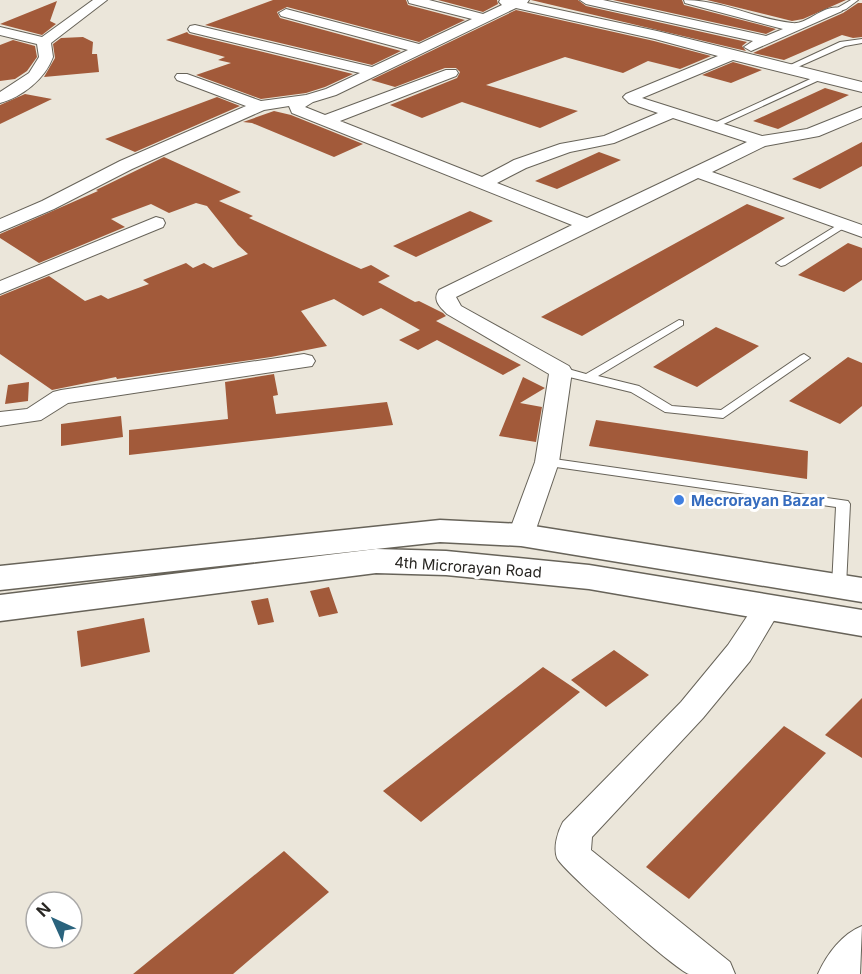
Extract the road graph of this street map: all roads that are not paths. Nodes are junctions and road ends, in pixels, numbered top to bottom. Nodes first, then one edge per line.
1 (101, 0) edge
2 (414, 0) edge
3 (586, 0) edge
4 (690, 0) edge
5 (855, 0) edge
6 (511, 1) edge
7 (307, 4) dead end
8 (835, 11) joint
9 (486, 19) junction
10 (796, 28) junction
11 (195, 29) dead end
12 (0, 31) edge
13 (767, 40) junction
14 (862, 41) edge
15 (44, 42) junction
16 (421, 49) junction
17 (732, 55) junction
18 (788, 68) junction
19 (852, 70) dead end
20 (372, 71) junction
21 (452, 73) dead end
22 (182, 77) dead end
23 (827, 78) junction
24 (862, 87) edge
25 (0, 98) edge
26 (308, 99) junction
27 (260, 106) junction
28 (673, 112) junction
29 (862, 112) edge
30 (325, 121) junction
31 (714, 125) junction
32 (761, 141) junction
33 (699, 173) junction
34 (484, 183) junction
35 (156, 223) dead end
36 (844, 224) junction
37 (0, 226) edge
38 (590, 226) junction
39 (862, 231) edge
40 (781, 263) dead end
41 (0, 288) edge
42 (679, 322) dead end
43 (804, 358) dead end
44 (304, 361) dead end
45 (561, 371) junction
46 (589, 377) junction
47 (0, 418) edge
48 (547, 462) junction
49 (521, 535) junction
50 (220, 567) junction
51 (0, 578) edge
52 (850, 588) edge
53 (768, 607) junction
54 (0, 608) edge
55 (862, 623) edge
56 (862, 943) edge
57 (716, 974) edge
58 (837, 974) edge

1 - 15 street
2 - 9 street
3 - 13 street
4 - 10 street
5 - 8 lane
6 - 9 street
6 - 17 street
7 - 16 street
8 - 10 street
9 - 16 street
10 - 13 street
11 - 20 street
12 - 15 street
13 - 17 street
14 - 18 lane
15 - 25 street
16 - 20 street
17 - 18 street
17 - 28 street
18 - 23 street
19 - 23 street
20 - 26 street
21 - 30 street
22 - 27 street
23 - 24 street
23 - 31 lane
26 - 27 street
26 - 30 street
27 - 37 street
28 - 31 street
28 - 34 street
29 - 32 street
30 - 34 street
31 - 32 street
32 - 33 street
33 - 36 street
33 - 38 street
34 - 38 street
35 - 41 street
36 - 39 street
36 - 40 lane
38 - 45 street
42 - 46 lane
43 - 46 lane
44 - 47 street
45 - 46 lane
45 - 48 street
48 - 49 street
48 - 52 lane
49 - 50 main road, 4th Microrayan Road
49 - 52 main road, 4th Microrayan Road
50 - 51 main road, 4th Microrayan Road
50 - 53 main road, 4th Microrayan Road
50 - 54 main road, 4th Microrayan Road
53 - 55 main road, 4th Microrayan Road
53 - 57 street
56 - 58 street

